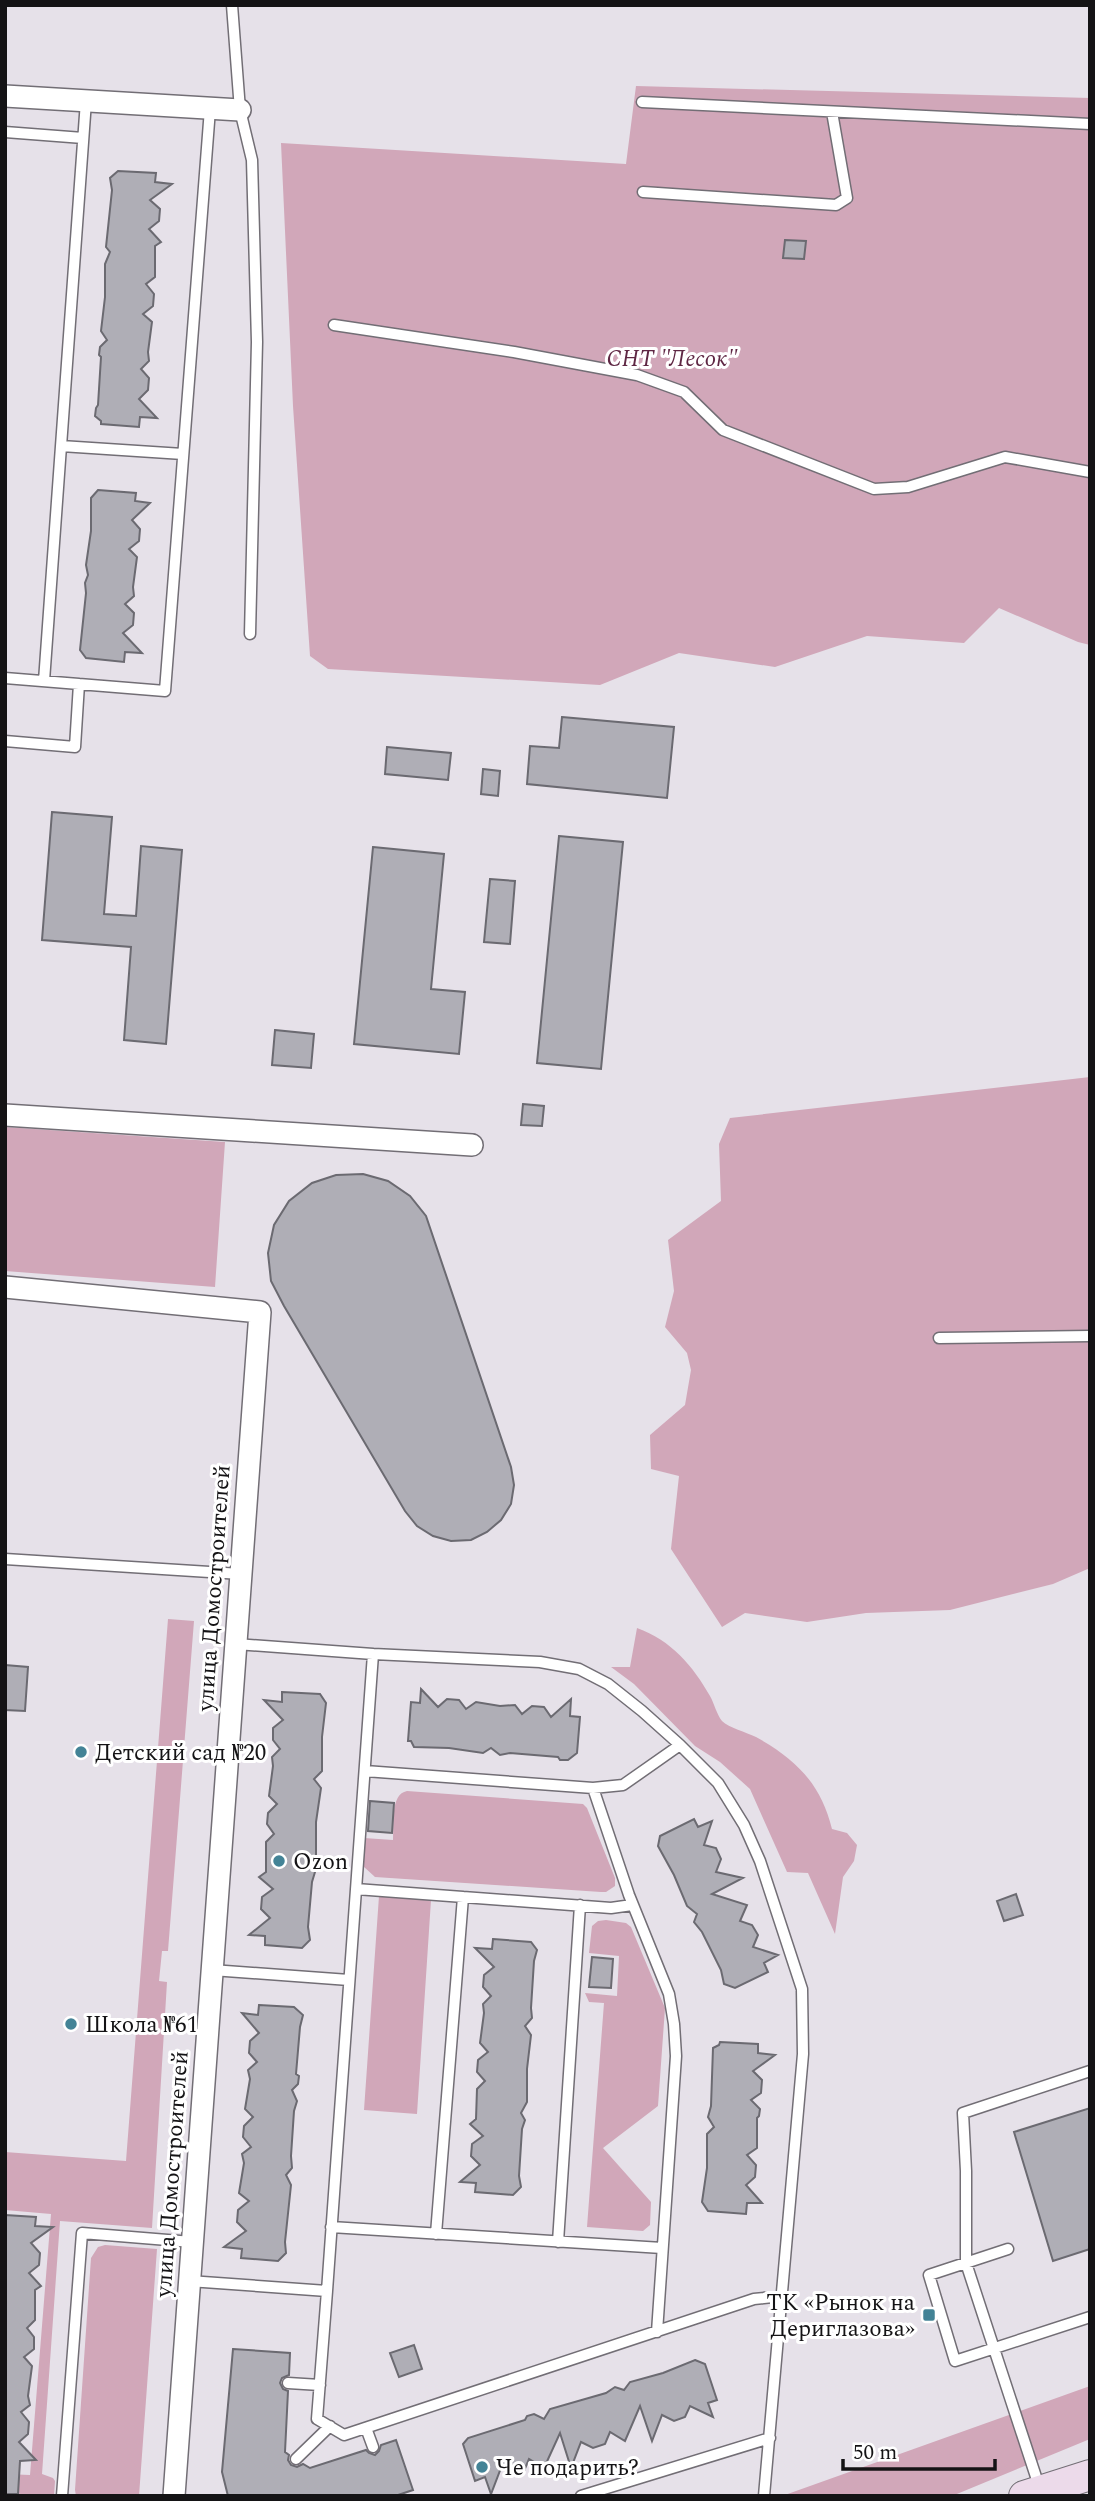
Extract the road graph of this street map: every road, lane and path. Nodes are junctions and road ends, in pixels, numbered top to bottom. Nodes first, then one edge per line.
1 (232, 5) edge
2 (5, 96) edge
3 (86, 101) junction
4 (642, 102) dead end
5 (210, 109) junction
6 (240, 110) junction
7 (832, 112) junction
8 (1090, 124) edge
9 (5, 132) edge
10 (83, 138) junction
11 (643, 192) dead end
12 (334, 325) dead end
13 (61, 446) junction
14 (183, 454) junction
15 (1090, 472) edge
16 (250, 634) dead end
17 (5, 678) edge
18 (44, 681) junction
19 (79, 684) junction
20 (5, 741) edge
21 (5, 1115) edge
22 (472, 1145) dead end
23 (5, 1287) edge
24 (1090, 1336) edge
25 (939, 1338) dead end
26 (5, 1559) edge
27 (241, 1574) junction
28 (236, 1644) junction
29 (373, 1654) junction
30 (680, 1745) junction
31 (365, 1770) junction
32 (593, 1788) junction
33 (356, 1889) junction
34 (463, 1897) junction
35 (580, 1905) junction
36 (632, 1905) junction
37 (212, 1970) junction
38 (349, 1980) junction
39 (1090, 2071) edge
40 (331, 2227) junction
41 (436, 2234) junction
42 (192, 2242) junction
43 (558, 2242) junction
44 (662, 2248) junction
45 (1008, 2249) dead end
46 (966, 2263) junction
47 (189, 2281) junction
48 (327, 2291) junction
49 (782, 2296) junction
50 (1090, 2317) edge
51 (657, 2332) junction
52 (994, 2347) junction
53 (288, 2383) dead end
54 (320, 2385) junction
55 (330, 2427) junction
56 (366, 2428) junction
57 (770, 2438) junction
58 (373, 2447) dead end
59 (296, 2459) dead end
60 (1090, 2474) edge
61 (1032, 2493) edge
62 (62, 2496) edge
63 (174, 2496) edge
64 (581, 2496) edge
65 (764, 2496) edge

1 - 6 lane
2 - 3 street
3 - 5 street
3 - 10 lane
4 - 7 lane
5 - 6 street
5 - 14 lane
6 - 16 lane
7 - 8 lane
7 - 11 lane
9 - 10 lane
10 - 13 lane
12 - 15 lane
13 - 14 lane
13 - 18 lane
14 - 19 lane
17 - 18 lane
18 - 19 lane
19 - 20 lane
21 - 22 street
23 - 27 street, улица Домостроителей
24 - 25 lane
26 - 27 lane
27 - 28 street, улица Домостроителей
28 - 29 lane
28 - 37 street, улица Домостроителей
29 - 30 lane
29 - 31 lane
30 - 32 lane
30 - 49 lane
31 - 32 lane
31 - 33 lane
32 - 36 lane
33 - 34 lane
33 - 38 lane
34 - 35 lane
34 - 41 lane
35 - 36 lane
35 - 43 lane
36 - 44 lane
37 - 38 lane
37 - 42 street, улица Домостроителей
38 - 40 lane
39 - 46 lane
40 - 41 lane
40 - 48 lane
41 - 43 lane
42 - 47 street, улица Домостроителей
42 - 62 lane
43 - 44 lane
44 - 51 lane
45 - 46 lane
46 - 52 lane
46 - 52 lane
47 - 48 lane
47 - 63 street, улица Домостроителей
48 - 54 lane
49 - 51 lane
49 - 57 lane
50 - 52 lane
51 - 56 lane
52 - 61 lane
53 - 54 lane
54 - 55 lane
55 - 56 lane
55 - 59 lane
56 - 58 lane
57 - 64 lane
57 - 65 lane
60 - 61 street

